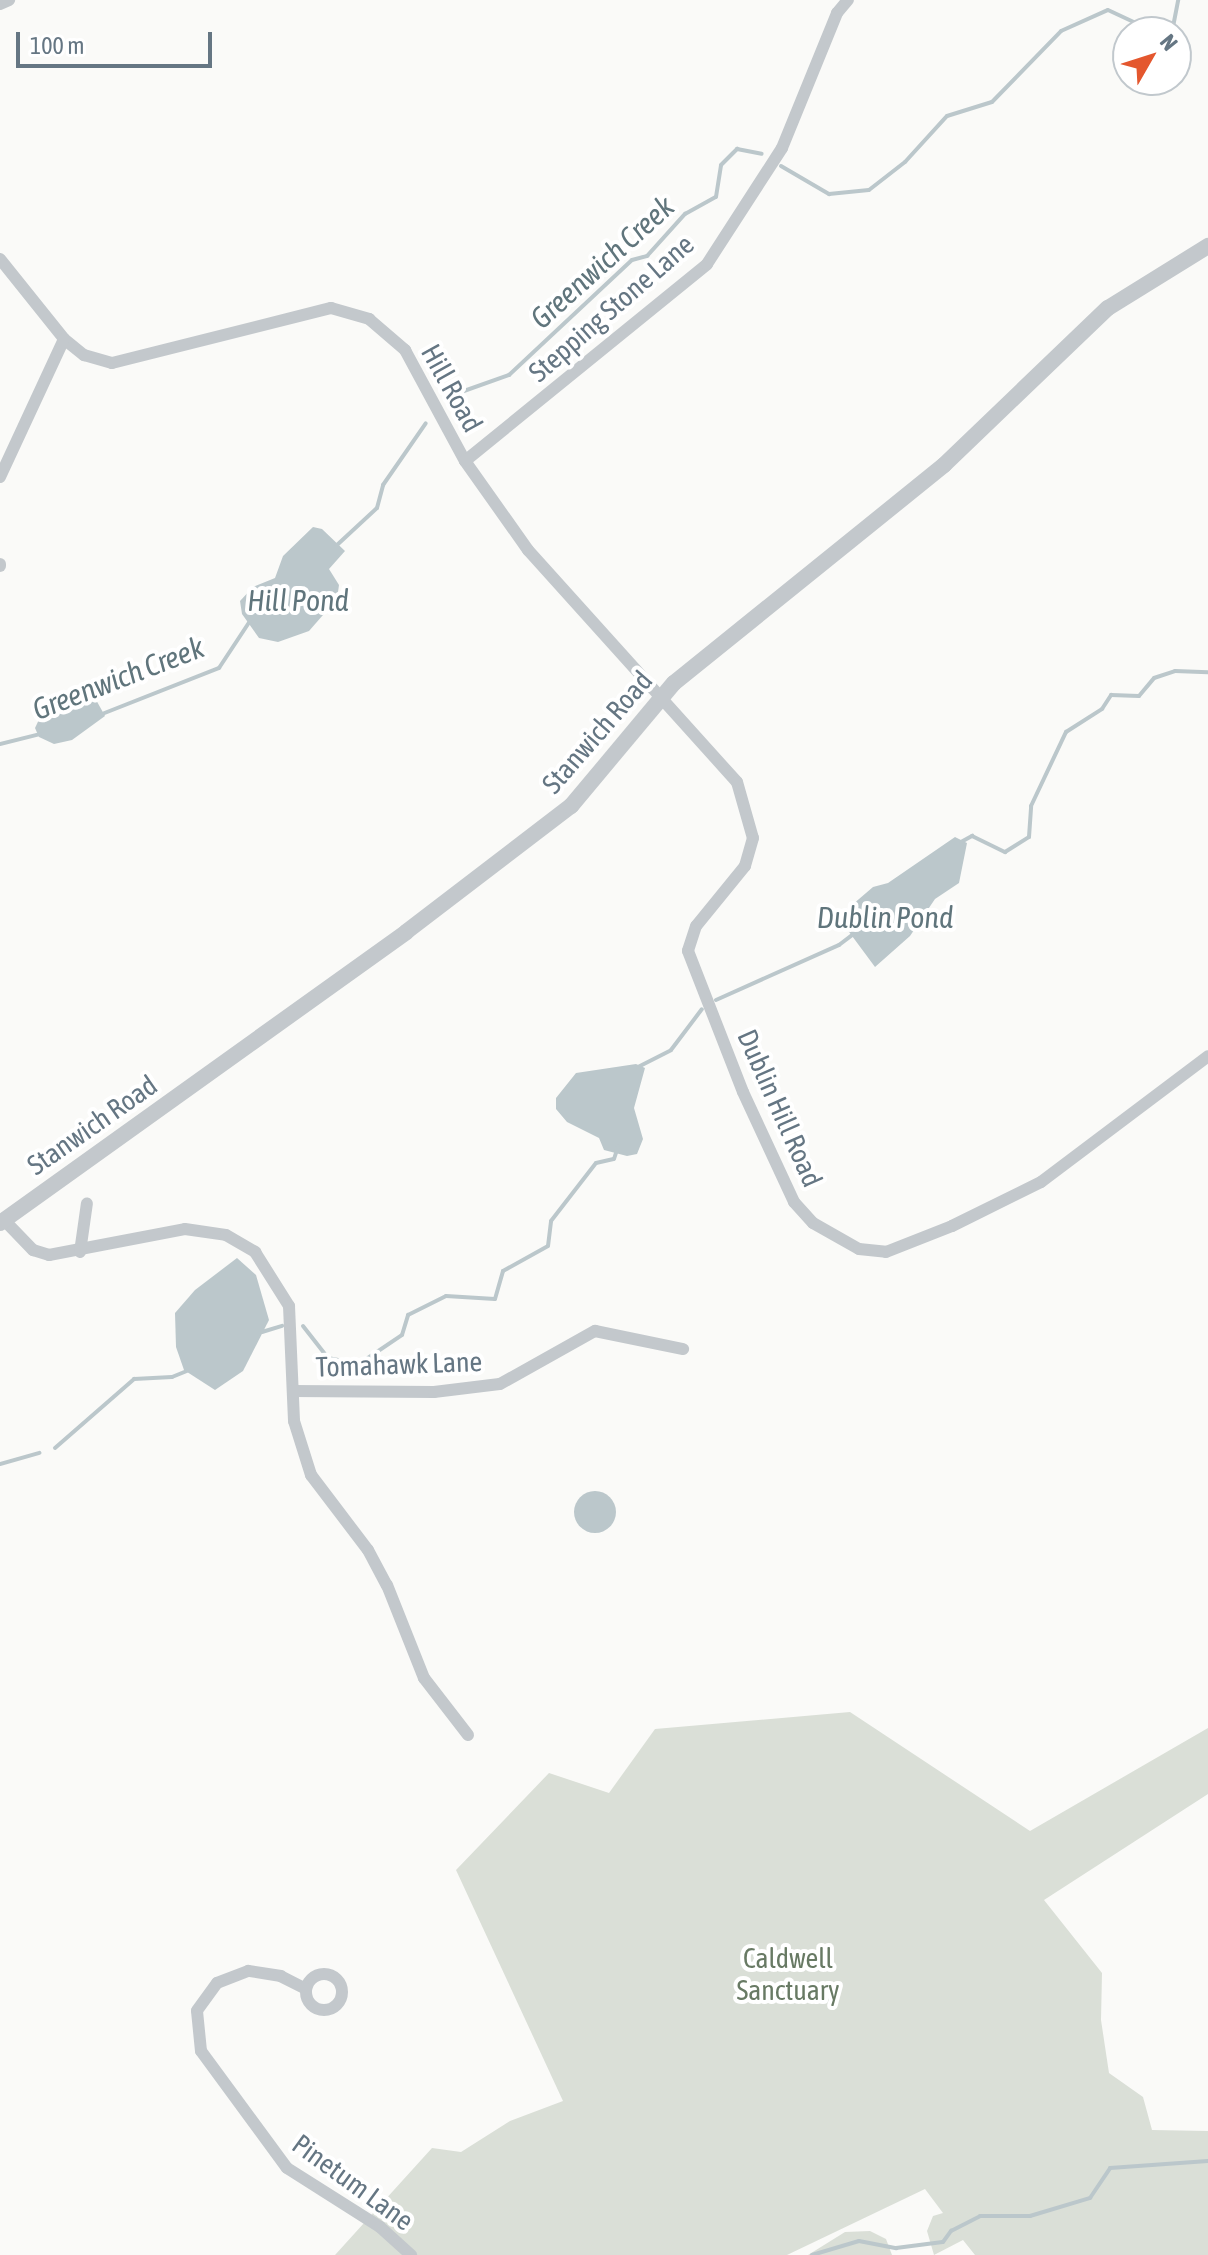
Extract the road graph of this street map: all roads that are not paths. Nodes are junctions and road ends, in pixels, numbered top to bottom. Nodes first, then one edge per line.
1 (9, 0) edge
2 (848, 0) edge
3 (0, 4) edge
4 (1208, 246) edge
5 (0, 259) edge
6 (64, 339) junction
7 (465, 461) junction
8 (0, 477) edge
9 (661, 703) junction
10 (1208, 1056) edge
11 (87, 1203) dead end
12 (2, 1221) edge
13 (80, 1252) junction
14 (683, 1349) dead end
15 (293, 1391) junction
16 (468, 1735) dead end
17 (306, 1989) dead end
18 (411, 2255) edge

1 - 3 street
2 - 7 street, Stepping Stone Lane
4 - 9 street, Stanwich Road
5 - 6 street, Hill Road
6 - 7 street, Hill Road
6 - 8 street
7 - 9 street, Hill Road
9 - 10 street, Dublin Hill Road
9 - 12 street, Stanwich Road
11 - 13 street
12 - 13 street
13 - 15 street
14 - 15 street, Tomahawk Lane
15 - 16 street
17 - 18 street, Pinetum Lane

